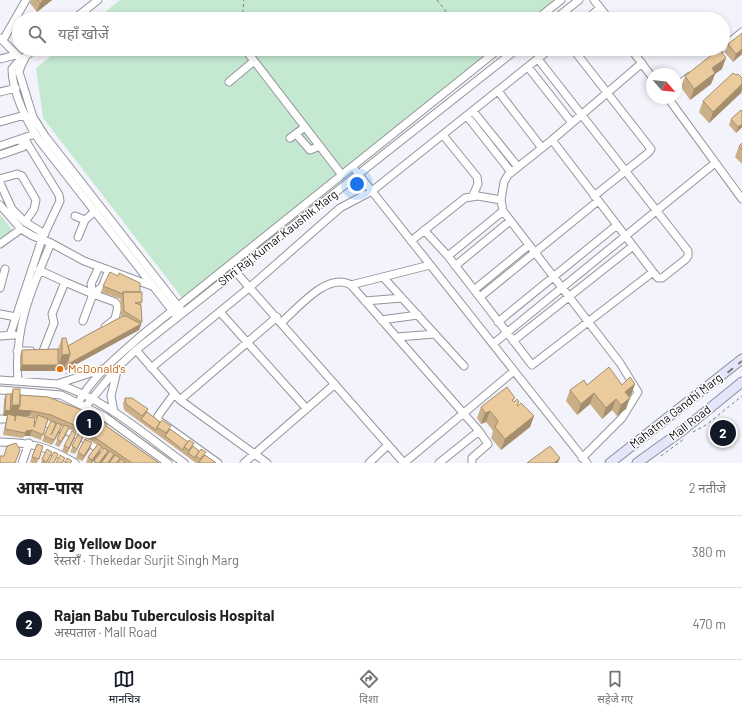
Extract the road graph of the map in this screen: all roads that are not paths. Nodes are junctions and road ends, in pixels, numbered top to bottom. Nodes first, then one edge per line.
1 (26, 0) edge
2 (98, 0) edge
3 (561, 0) edge
4 (579, 0) edge
5 (598, 3) edge
6 (18, 12) edge
7 (83, 12) edge
8 (546, 12) edge
9 (564, 12) edge
10 (592, 12) edge
11 (604, 12) edge
12 (12, 22) edge
13 (742, 32) edge
14 (1, 39) edge
15 (730, 42) edge
16 (12, 49) edge
17 (25, 56) edge
18 (250, 56) edge
19 (490, 56) edge
20 (508, 56) edge
21 (542, 56) edge
22 (579, 56) edge
23 (636, 56) edge
24 (22, 58) junction
25 (0, 59) edge
26 (538, 59) junction
27 (254, 61) junction
28 (642, 63) junction
29 (528, 67) junction
30 (646, 69) edge
31 (693, 73) edge
32 (229, 82) dead end
33 (682, 82) edge
34 (16, 88) junction
35 (498, 91) junction
36 (0, 92) edge
37 (607, 92) junction
38 (672, 104) edge
39 (473, 111) junction
40 (25, 115) junction
41 (582, 115) junction
42 (467, 116) junction
43 (0, 122) edge
44 (572, 123) junction
45 (305, 127) junction
46 (35, 134) junction
47 (442, 135) junction
48 (22, 139) junction
49 (552, 140) junction
50 (0, 146) edge
51 (320, 146) junction
52 (542, 148) junction
53 (0, 155) edge
54 (715, 163) junction
55 (352, 166) junction
56 (518, 167) junction
57 (625, 171) junction
58 (511, 172) junction
59 (342, 175) junction
60 (358, 175) junction
61 (0, 179) edge
62 (0, 183) edge
63 (372, 191) junction
64 (473, 195) junction
65 (742, 197) edge
66 (596, 198) junction
67 (501, 200) junction
68 (0, 205) edge
69 (503, 211) junction
70 (656, 211) junction
71 (95, 212) junction
72 (75, 216) dead end
73 (85, 220) junction
74 (510, 221) junction
75 (25, 222) junction
76 (616, 225) junction
77 (21, 229) junction
78 (424, 230) junction
79 (625, 236) junction
80 (43, 237) junction
81 (78, 237) dead end
82 (411, 241) junction
83 (51, 243) junction
84 (0, 244) edge
85 (529, 245) junction
86 (632, 246) junction
87 (534, 252) junction
88 (448, 256) junction
89 (430, 265) junction
90 (455, 266) junction
91 (99, 267) junction
92 (5, 269) dead end
93 (39, 270) junction
94 (109, 270) junction
95 (236, 272) junction
96 (653, 272) junction
97 (383, 277) junction
98 (553, 277) junction
99 (65, 282) junction
100 (351, 285) junction
101 (152, 286) junction
102 (162, 286) junction
103 (0, 287) edge
104 (250, 287) junction
105 (561, 288) junction
106 (474, 290) junction
107 (93, 294) junction
108 (480, 297) junction
109 (402, 298) junction
110 (568, 298) junction
111 (365, 301) junction
112 (176, 309) junction
113 (220, 312) junction
114 (0, 314) edge
115 (181, 315) junction
116 (16, 316) junction
117 (418, 316) junction
118 (279, 320) junction
119 (381, 320) junction
120 (84, 321) dead end
121 (498, 322) junction
122 (588, 322) junction
123 (141, 324) edge
124 (95, 333) edge
125 (507, 333) junction
126 (435, 334) junction
127 (142, 335) junction
128 (0, 336) edge
129 (10, 336) junction
130 (19, 336) junction
131 (397, 337) junction
132 (514, 341) junction
133 (247, 342) junction
134 (493, 344) junction
135 (136, 350) junction
136 (17, 351) junction
137 (43, 351) junction
138 (52, 351) edge
139 (742, 358) edge
140 (464, 366) dead end
141 (118, 367) junction
142 (106, 368) junction
143 (152, 368) junction
144 (514, 371) junction
145 (0, 380) edge
146 (18, 380) junction
147 (742, 382) edge
148 (57, 384) junction
149 (335, 384) junction
150 (0, 390) edge
151 (174, 394) junction
152 (82, 395) junction
153 (91, 399) junction
154 (180, 400) junction
155 (78, 403) junction
156 (86, 406) junction
157 (306, 408) junction
158 (114, 412) junction
159 (464, 414) junction
160 (0, 419) edge
161 (479, 431) junction
162 (0, 442) edge
163 (29, 443) junction
164 (388, 445) junction
165 (627, 450) junction
166 (255, 454) junction
167 (584, 460) edge
168 (22, 463) edge
169 (75, 463) edge
170 (121, 463) edge
171 (168, 463) edge
172 (184, 463) edge
173 (218, 463) edge
174 (244, 463) edge
175 (267, 463) edge
176 (369, 463) edge
177 (439, 463) edge
178 (472, 463) edge
179 (610, 463) edge
180 (637, 463) edge

1 - 6 street
2 - 7 street
3 - 8 street
4 - 9 street
5 - 10 street
5 - 11 street
12 - 14 street
13 - 15 street
14 - 16 street
17 - 24 street
18 - 27 street
19 - 55 street, Shri Raj Kumar Kaushik Marg
20 - 60 street, Shri Raj Kumar Kaushik Marg
21 - 26 street
22 - 37 street
23 - 28 street
24 - 25 street
24 - 34 street
24 - 102 street
26 - 29 street
26 - 41 street
27 - 32 street
27 - 45 street
28 - 30 street
28 - 37 street
29 - 35 street
29 - 44 street
31 - 33 street
34 - 36 street
34 - 40 street
35 - 39 street
35 - 52 street
37 - 41 street
37 - 57 street
38 - 54 street
39 - 42 street
39 - 56 street
40 - 43 street
40 - 46 street
41 - 44 street
41 - 57 street
42 - 47 street
42 - 58 street
44 - 49 street
45 - 51 street
45 - 51 street
46 - 48 street
46 - 71 street
47 - 63 street
47 - 64 street
48 - 50 street
48 - 53 street
48 - 80 street
49 - 52 street
49 - 66 street
51 - 59 street
52 - 56 street
54 - 65 street
54 - 70 street
55 - 59 street, Shri Raj Kumar Kaushik Marg
55 - 60 street
56 - 58 street
57 - 66 street
57 - 70 street
58 - 67 street
59 - 112 street, Shri Raj Kumar Kaushik Marg
60 - 63 street
60 - 95 street, Shri Raj Kumar Kaushik Marg
61 - 75 street
62 - 75 street
63 - 82 street
63 - 104 street
64 - 67 street
64 - 78 street
66 - 76 street
66 - 87 street
67 - 69 street
68 - 77 street
69 - 74 street
69 - 88 street
70 - 79 street
70 - 96 street
71 - 73 street
71 - 101 street
72 - 73 street
73 - 81 street
74 - 85 street
74 - 90 street
75 - 80 street
76 - 79 street
76 - 98 street
77 - 80 street
77 - 84 street
78 - 82 street
78 - 88 street
79 - 86 street
79 - 105 street
80 - 83 street
80 - 116 street
82 - 89 street
83 - 91 street
83 - 93 street
85 - 87 street
85 - 106 street
86 - 96 street
86 - 110 street
87 - 98 street
87 - 108 street
88 - 90 street
89 - 97 street
89 - 134 street
90 - 106 street
91 - 94 street
91 - 107 street
92 - 103 street
93 - 99 street
93 - 130 street
94 - 101 street
94 - 107 street
95 - 104 street
95 - 115 street, Shri Raj Kumar Kaushik Marg
96 - 122 street
97 - 100 street
97 - 109 street
98 - 105 street
98 - 121 street
99 - 107 street
99 - 137 street
100 - 111 street
100 - 118 street
101 - 102 street
101 - 112 street
102 - 112 street
104 - 113 street
104 - 118 street
105 - 110 street
105 - 125 street
106 - 108 street
107 - 120 street
107 - 124 street
108 - 121 street
109 - 111 street
109 - 117 street
110 - 122 street
110 - 132 street
111 - 119 street
112 - 115 street
112 - 127 street, Shri Raj Kumar Kaushik Marg
113 - 133 street
113 - 143 street
114 - 116 street
115 - 135 street, Shri Raj Kumar Kaushik Marg
116 - 129 street
117 - 119 street
117 - 126 street
118 - 133 street
118 - 149 street
119 - 131 street
121 - 125 street
122 - 132 street
122 - 167 street
123 - 127 street
125 - 132 street
125 - 134 street
126 - 131 street
126 - 140 street
127 - 142 street, Shri Raj Kumar Kaushik Marg
128 - 129 street
129 - 130 street
130 - 136 street
131 - 159 street
133 - 154 street
133 - 157 street
134 - 144 street
135 - 141 street, Shri Raj Kumar Kaushik Marg
135 - 143 street
136 - 137 street
136 - 146 street
137 - 138 street
139 - 165 main road, Mahatma Gandhi Marg
141 - 153 street, Shri Raj Kumar Kaushik Marg
141 - 158 street
142 - 148 street
142 - 152 street, Shri Raj Kumar Kaushik Marg
143 - 151 street
144 - 159 street
144 - 167 street
145 - 146 street
146 - 148 street
147 - 180 main road, Mall Road
148 - 152 street
149 - 157 street
149 - 164 street
150 - 155 street
151 - 154 street
151 - 173 street
152 - 153 street
152 - 155 street, Shri Raj Kumar Kaushik Marg
153 - 156 street, Shri Raj Kumar Kaushik Marg
153 - 158 street
154 - 166 street
155 - 156 street
156 - 171 street
157 - 166 street
158 - 172 street
159 - 161 street
159 - 164 street
160 - 170 street
161 - 177 street
161 - 178 street
162 - 163 street
163 - 168 street
163 - 169 street
164 - 176 street
165 - 179 main road, Mahatma Gandhi Marg
165 - 180 main road
166 - 174 street
166 - 175 street

